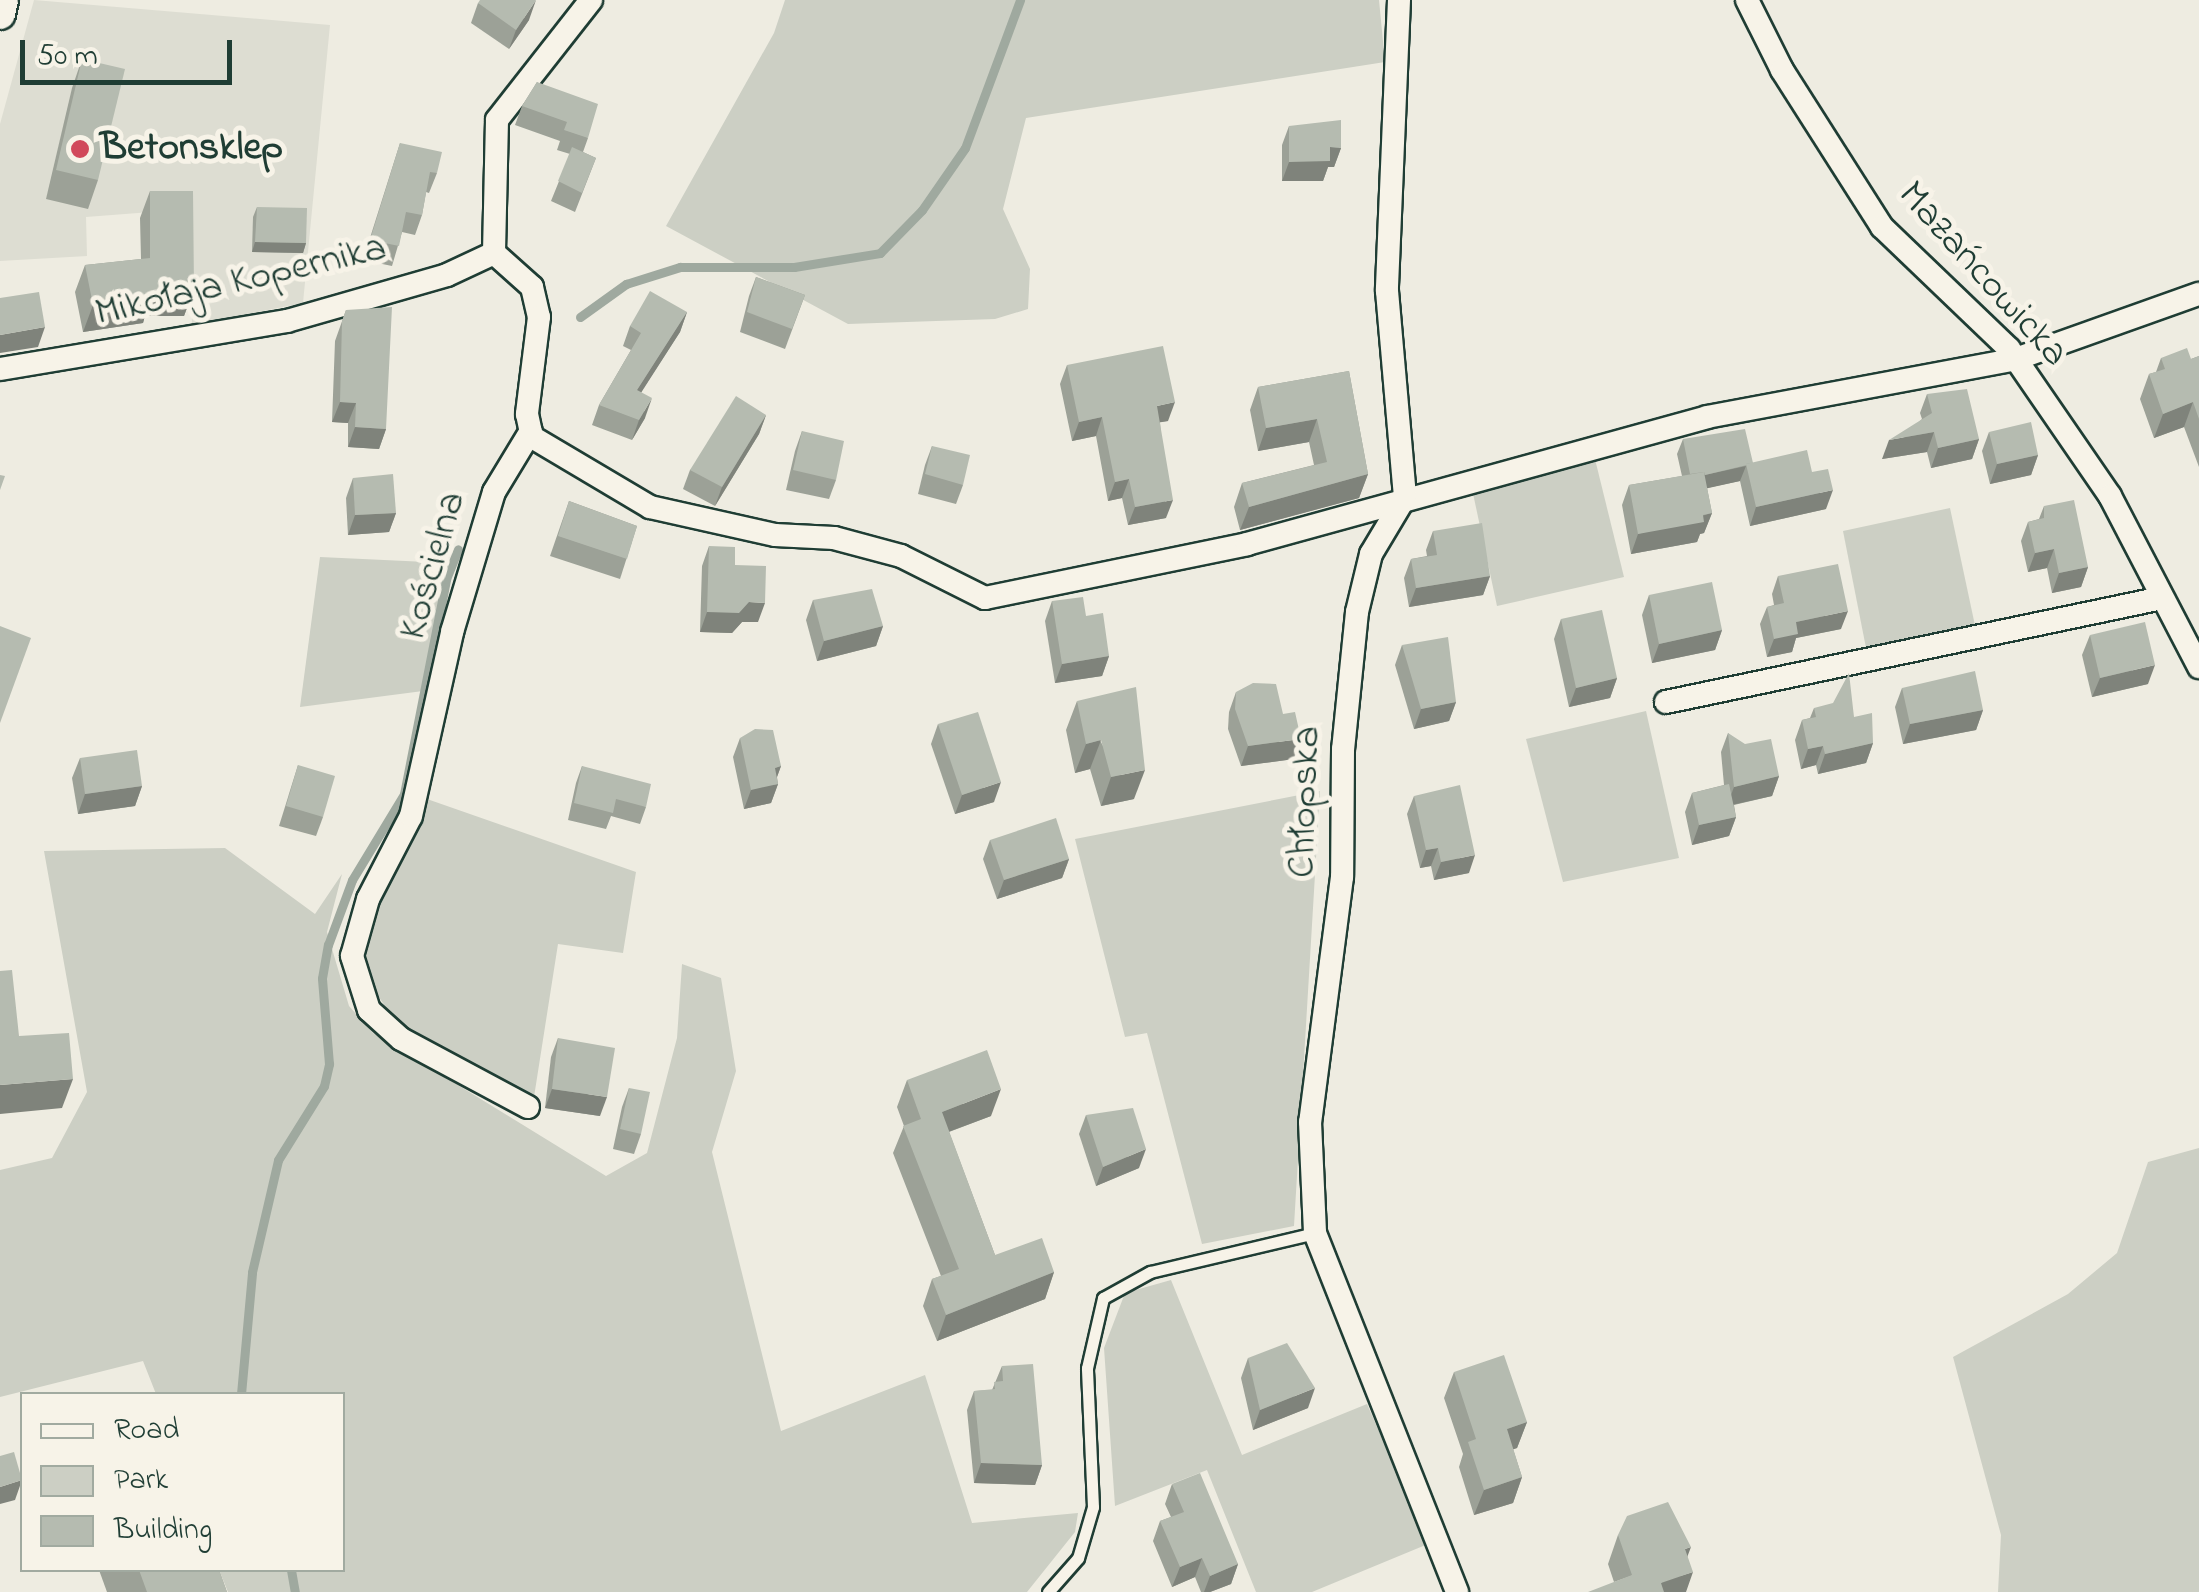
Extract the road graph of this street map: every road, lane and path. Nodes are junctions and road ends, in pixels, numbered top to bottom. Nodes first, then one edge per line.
1 (3, 0) edge
2 (591, 0) edge
3 (1747, 0) edge
4 (1397, 6) edge
5 (0, 14) edge
6 (494, 253) junction
7 (2199, 294) edge
8 (2016, 359) junction
9 (0, 370) edge
10 (531, 431) junction
11 (1405, 497) junction
12 (2162, 598) junction
13 (2199, 668) edge
14 (1666, 702) dead end
15 (528, 1106) dead end
16 (1315, 1234) junction
17 (1048, 1592) edge
18 (1457, 1592) edge

1 - 5 street
2 - 6 street
3 - 8 street, Mazańcowicka
4 - 11 street
6 - 9 street, Mikołaja Kopernika
6 - 10 street
7 - 8 street
8 - 11 street
8 - 12 street, Mazańcowicka
10 - 11 street
10 - 15 street, Kościelna
11 - 16 street, Chłopska
12 - 13 street, Mazańcowicka
12 - 14 street
16 - 17 lane
16 - 18 street, Chłopska

